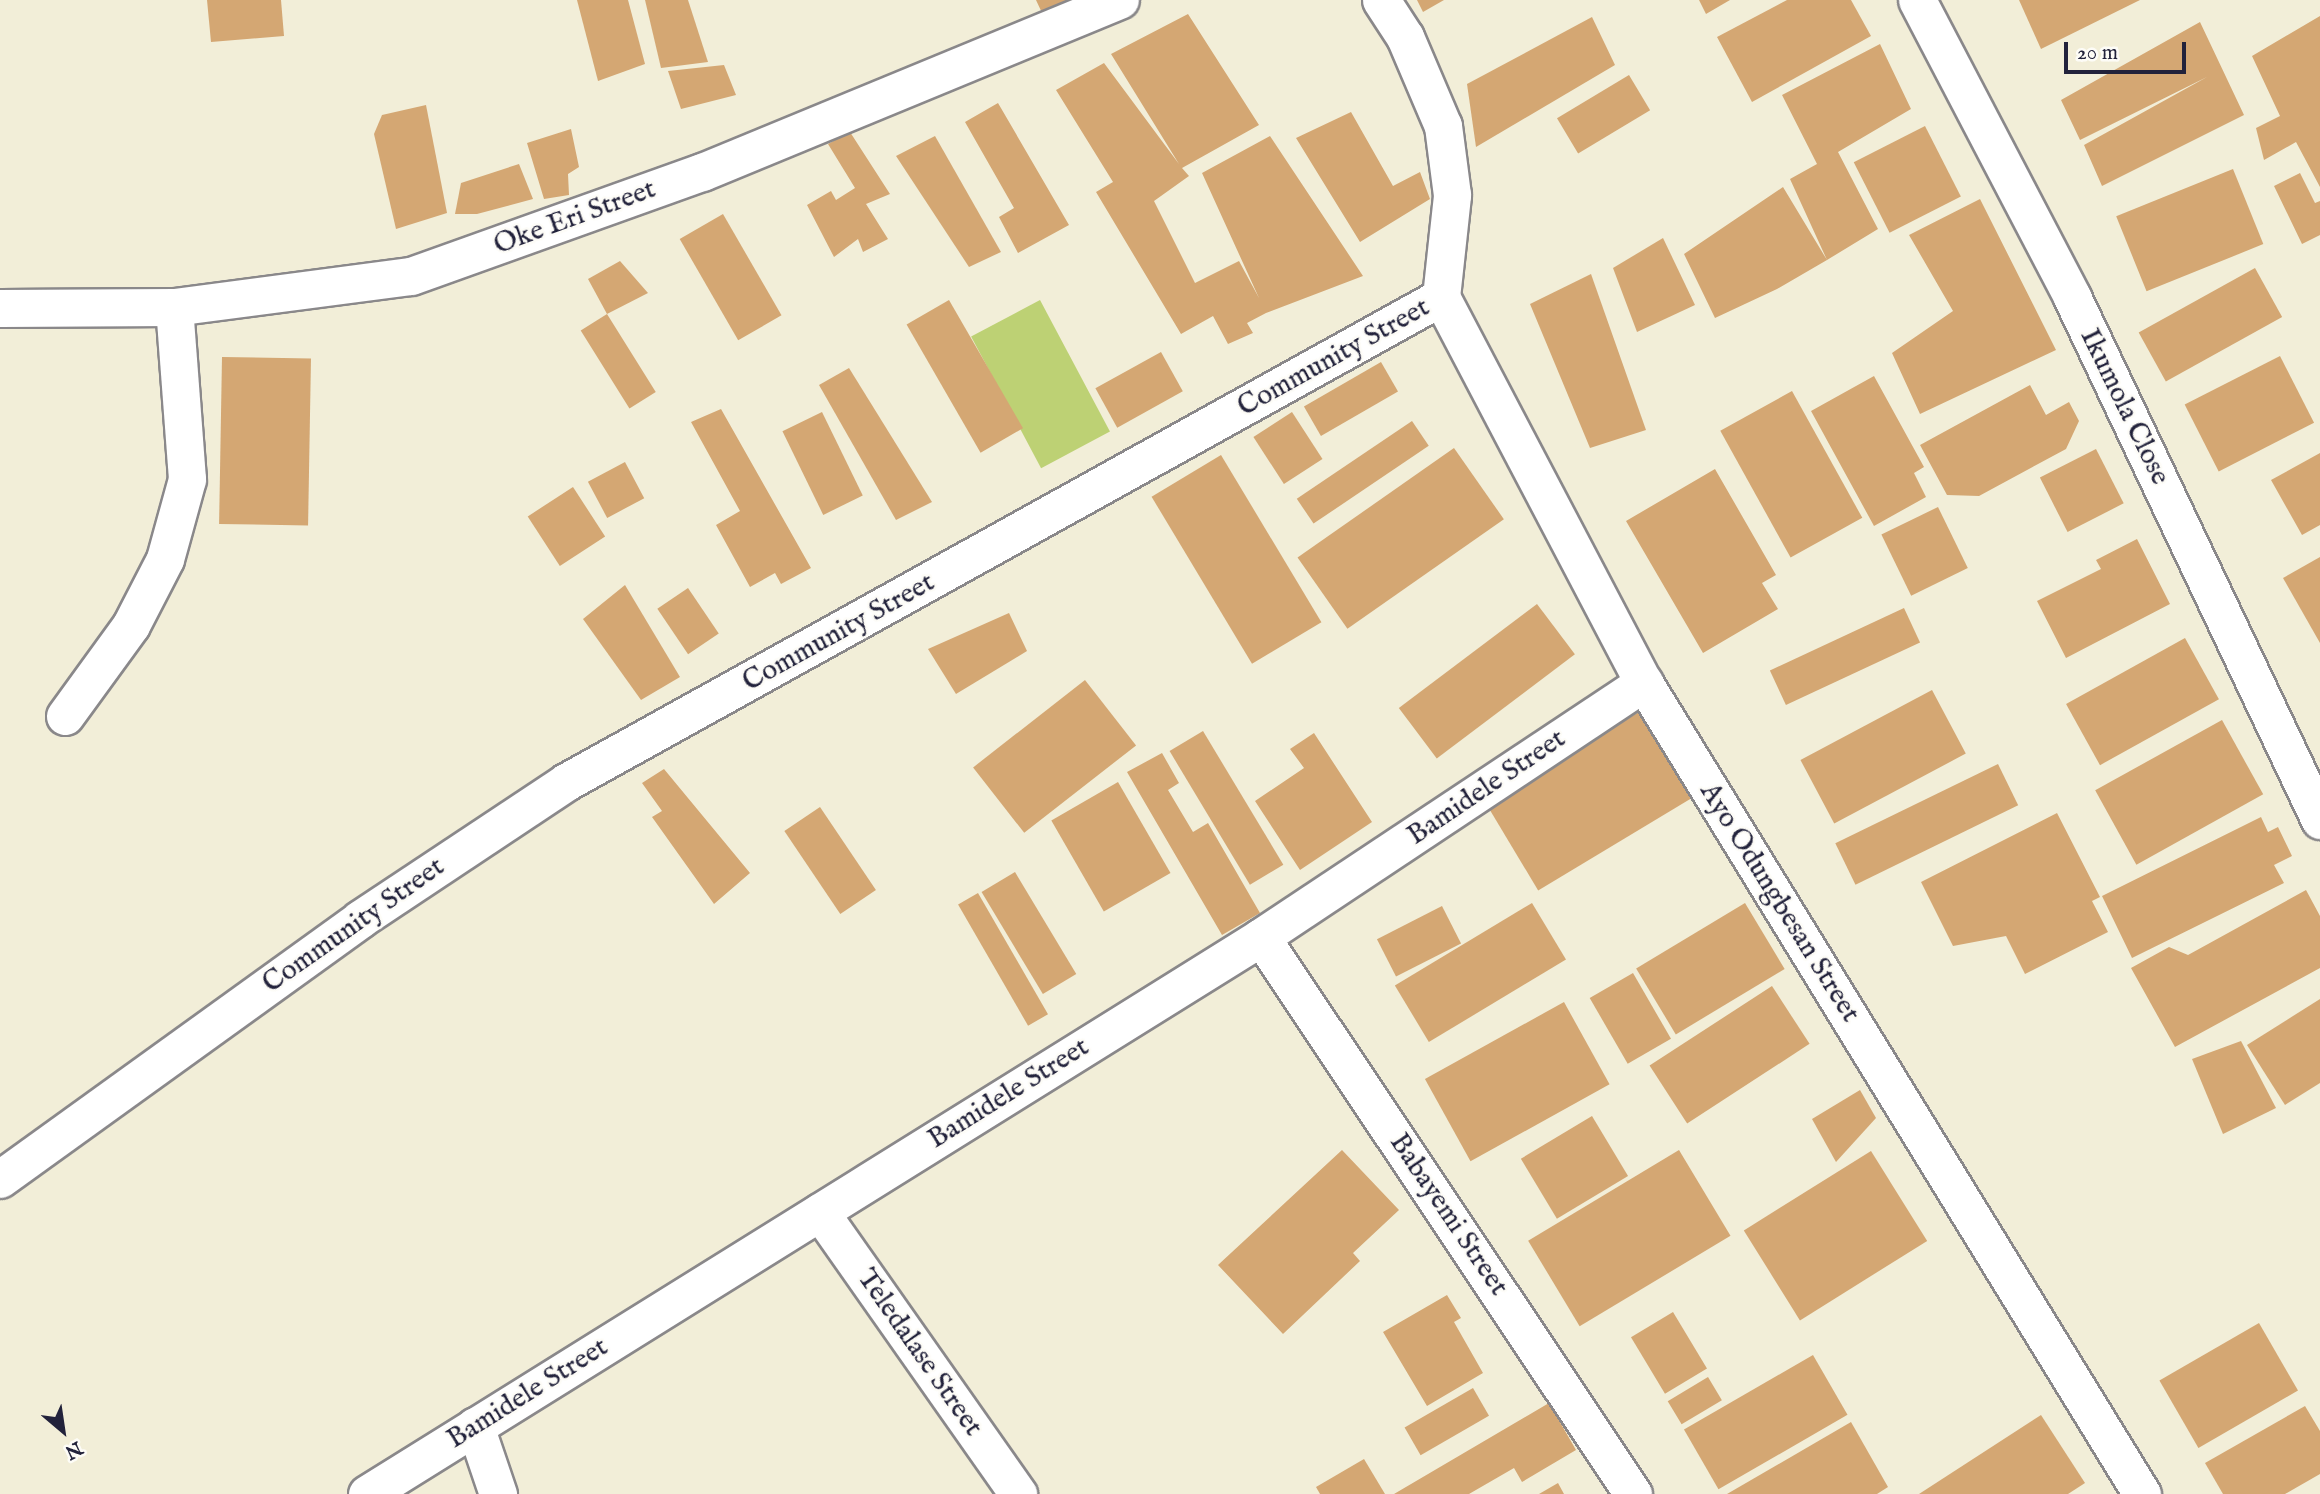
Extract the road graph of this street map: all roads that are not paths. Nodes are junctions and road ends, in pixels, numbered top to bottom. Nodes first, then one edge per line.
1 (1120, 0) edge
2 (1381, 0) edge
3 (1917, 0) edge
4 (1441, 298) junction
5 (174, 306) junction
6 (0, 308) edge
7 (1644, 683) junction
8 (65, 716) dead end
9 (2320, 820) edge
10 (1261, 937) junction
11 (0, 1180) edge
12 (820, 1212) junction
13 (475, 1426) junction
14 (367, 1494) edge
15 (498, 1494) edge
16 (1018, 1494) edge
17 (1633, 1494) edge
18 (2142, 1494) edge

1 - 5 street, Oke Eri Street
2 - 4 street, Community Street
3 - 9 street, Ikumola Close
4 - 7 street, Ayo Odungbesan Street
4 - 11 street, Community Street
5 - 6 street, Oke Eri Street
5 - 8 street
7 - 10 street, Bamidele Street
7 - 18 street, Ayo Odungbesan Street
10 - 12 street, Bamidele Street
10 - 17 street, Babayemi Street
12 - 13 street, Bamidele Street
12 - 16 street, Teledalase Street
13 - 14 street, Bamidele Street
13 - 15 street

